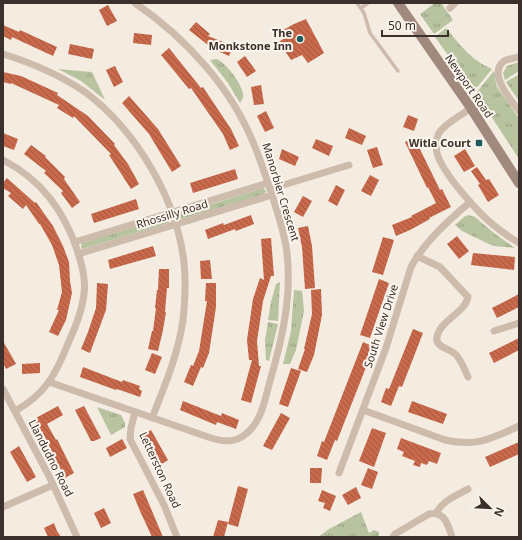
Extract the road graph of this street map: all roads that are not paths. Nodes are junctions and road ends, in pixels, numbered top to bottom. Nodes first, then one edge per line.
1 (357, 3) edge
2 (368, 3) edge
3 (398, 3) edge
4 (137, 4) edge
5 (361, 8) junction
6 (3, 54) edge
7 (519, 57) edge
8 (398, 71) dead end
9 (471, 108) junction
10 (519, 111) edge
11 (3, 160) edge
12 (349, 165) dead end
13 (519, 183) edge
14 (270, 189) junction
15 (470, 202) junction
16 (172, 212) junction
17 (176, 225) junction
18 (75, 242) junction
19 (519, 243) edge
20 (78, 254) junction
21 (417, 256) junction
22 (519, 323) edge
23 (494, 331) dead end
24 (468, 377) dead end
25 (50, 382) junction
26 (3, 389) edge
27 (363, 410) junction
28 (15, 412) junction
29 (135, 412) junction
30 (152, 418) junction
31 (519, 426) edge
32 (339, 473) dead end
33 (53, 485) junction
34 (468, 489) dead end
35 (3, 507) edge
36 (436, 513) junction
37 (77, 537) edge
38 (177, 537) edge
39 (393, 537) edge
40 (452, 537) edge

1 - 5 lane
2 - 5 lane
3 - 9 main road, Newport Road
4 - 14 street, Manorbier Crescent
5 - 8 lane
6 - 16 street
7 - 10 street
9 - 13 main road, Newport Road
9 - 15 street
11 - 18 street
12 - 14 street
14 - 16 street, Rhossilly Road
14 - 17 street, Rhossilly Road
14 - 30 street, Manorbier Crescent
15 - 19 street
15 - 21 street, South View Drive
16 - 17 street
16 - 18 street, Rhossilly Road
17 - 20 street, Rhossilly Road
17 - 30 street
18 - 20 street
20 - 25 street
21 - 24 street
21 - 27 street, South View Drive
22 - 23 street
25 - 28 street
25 - 29 street, Manorbier Crescent
26 - 28 street, Llandudno Road
27 - 31 street
27 - 32 street, South View Drive
28 - 33 street, Llandudno Road
29 - 30 street, Manorbier Crescent
29 - 38 street, Letterston Road
33 - 35 street
33 - 37 street, Llandudno Road
34 - 36 street
36 - 39 street
36 - 40 street

